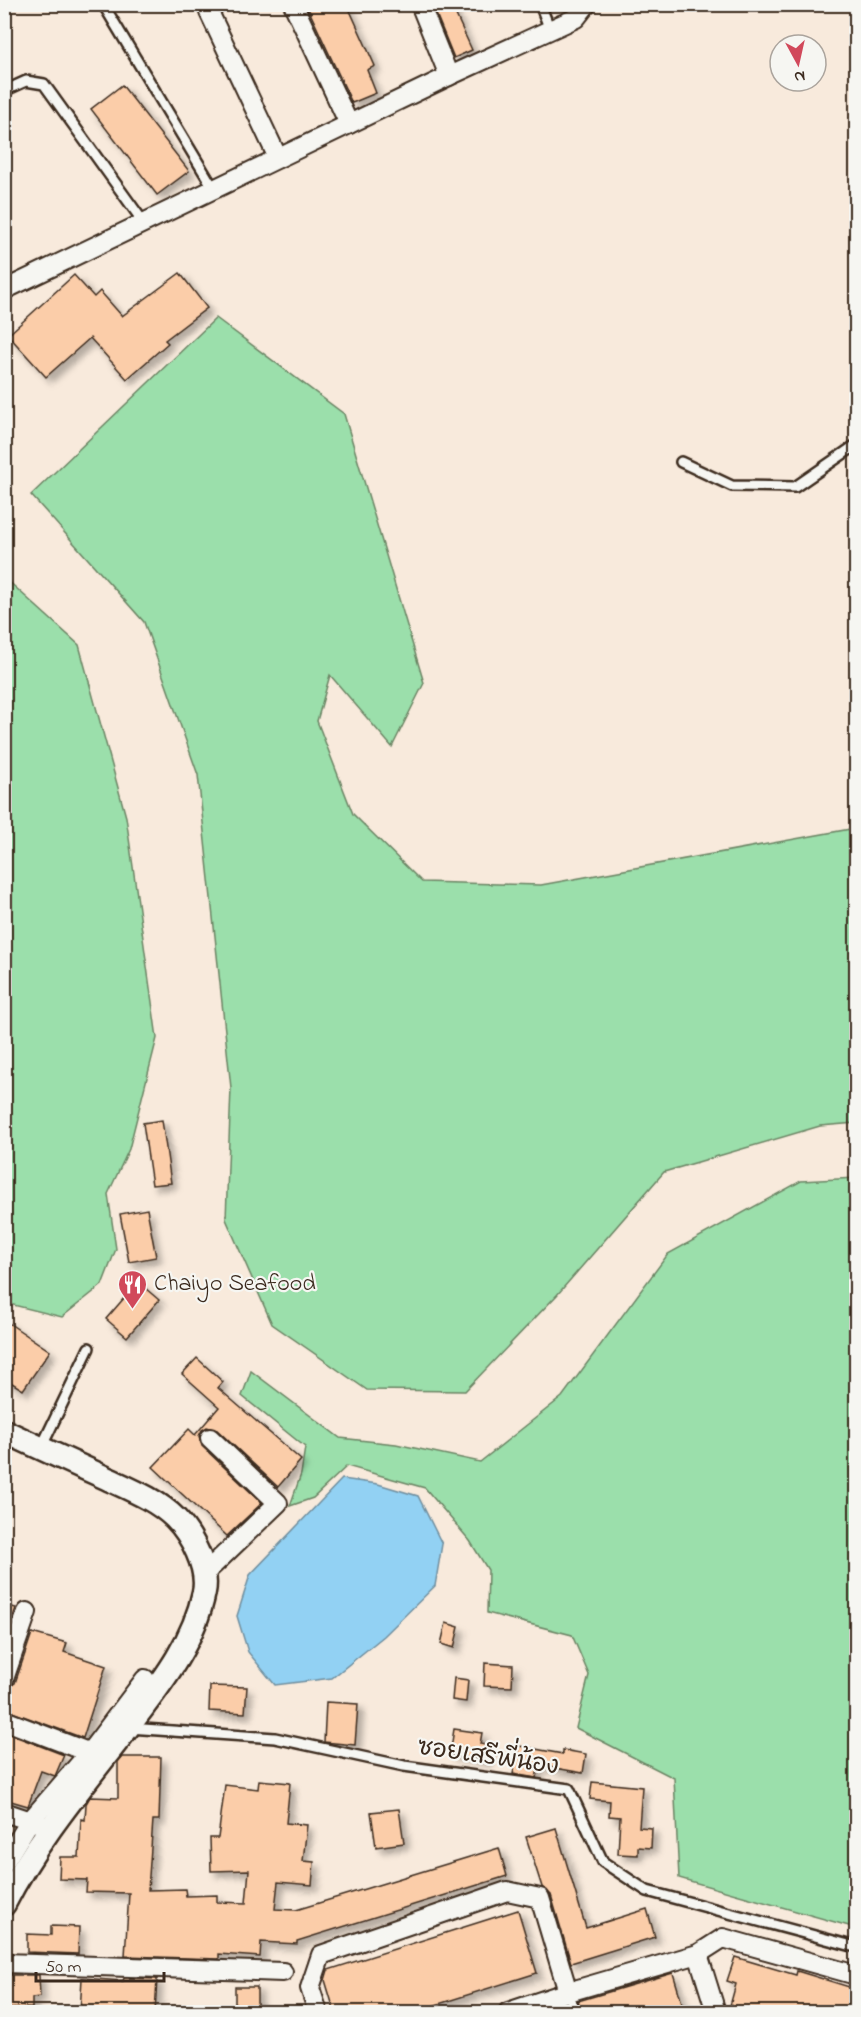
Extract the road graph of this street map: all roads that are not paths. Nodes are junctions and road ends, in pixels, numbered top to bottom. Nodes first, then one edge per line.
1 (103, 4) edge
2 (293, 4) edge
3 (420, 4) edge
4 (540, 4) edge
5 (587, 4) edge
6 (209, 12) dead end
7 (550, 30) junction
8 (449, 76) junction
9 (4, 91) edge
10 (349, 124) junction
11 (278, 158) junction
12 (214, 189) junction
13 (144, 223) junction
14 (4, 290) edge
15 (856, 445) edge
16 (681, 462) dead end
17 (89, 1348) dead end
18 (4, 1431) edge
19 (210, 1438) dead end
20 (41, 1448) junction
21 (204, 1574) junction
22 (27, 1612) dead end
23 (145, 1678) dead end
24 (4, 1679) edge
25 (4, 1720) edge
26 (128, 1728) junction
27 (97, 1756) junction
28 (4, 1812) edge
29 (40, 1824) junction
30 (4, 1863) edge
31 (4, 1904) edge
32 (856, 1947) edge
33 (698, 1954) junction
34 (4, 1964) edge
35 (283, 1972) dead end
36 (856, 1975) edge
37 (568, 1992) junction
38 (318, 2013) edge
39 (508, 2013) edge
40 (575, 2013) edge
41 (716, 2013) edge

1 - 12 lane
2 - 10 street
3 - 8 street
4 - 7 lane
5 - 7 street
6 - 11 street
7 - 8 street
8 - 10 street
9 - 13 lane
10 - 11 street
11 - 12 street
12 - 13 street
13 - 14 street
15 - 16 lane
17 - 20 lane
18 - 20 street
19 - 21 street
20 - 21 street
21 - 26 street
22 - 24 street
23 - 27 street
25 - 27 street
26 - 27 street
26 - 32 lane, ซอยเสรีพี่น้อง
27 - 29 street
28 - 29 street
29 - 30 street
29 - 31 street
33 - 36 street
33 - 37 street
33 - 41 street
34 - 35 street
37 - 38 street
37 - 39 street
37 - 40 lane

